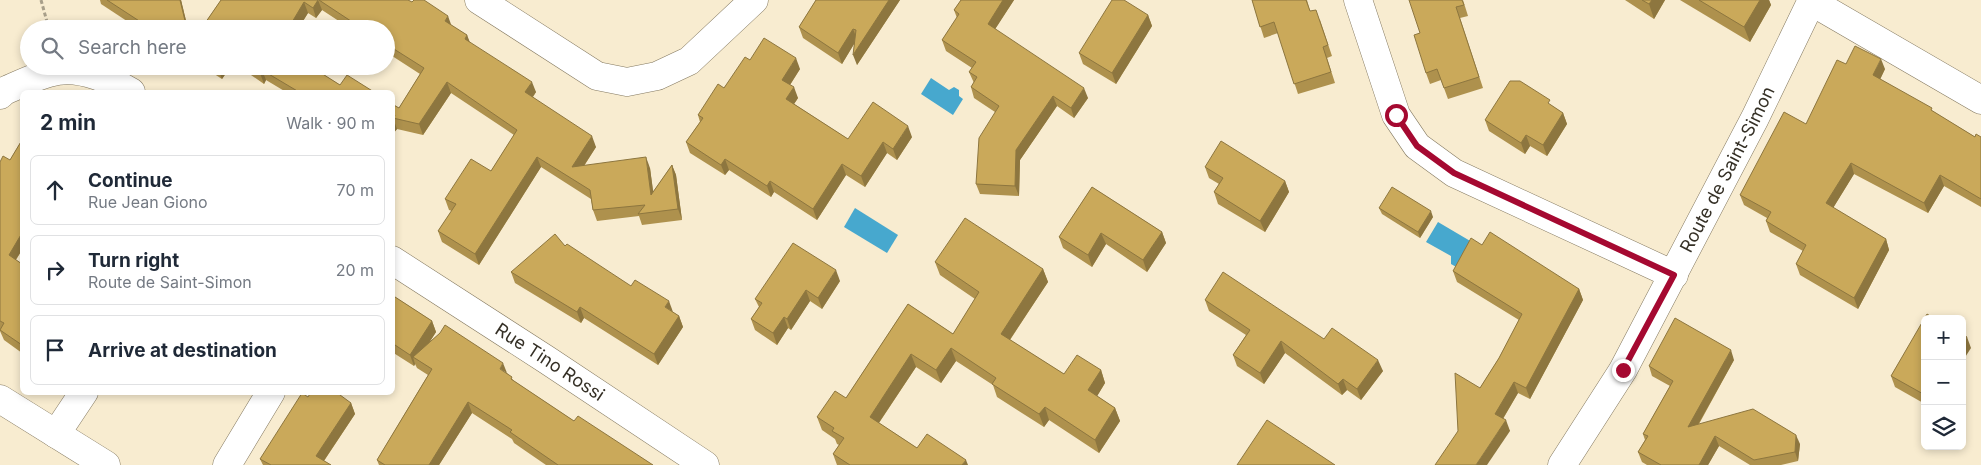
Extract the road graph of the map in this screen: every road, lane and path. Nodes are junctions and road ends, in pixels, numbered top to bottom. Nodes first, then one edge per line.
1 (41, 0) edge
2 (479, 0) edge
3 (754, 0) edge
4 (1358, 0) edge
5 (1812, 1) edge
6 (47, 20) edge
7 (42, 75) edge
8 (94, 75) edge
9 (1, 87) edge
10 (128, 90) edge
11 (1981, 100) edge
12 (395, 262) edge
13 (1674, 275) junction
14 (82, 395) edge
15 (269, 395) edge
16 (0, 399) edge
17 (56, 434) junction
18 (106, 465) edge
19 (227, 465) edge
20 (705, 465) edge
21 (1562, 465) edge

1 - 6 path
2 - 3 street
4 - 13 street
5 - 11 street
5 - 13 street, Route de Saint-Simon
7 - 9 street
8 - 10 street
12 - 20 street, Rue Tino Rossi
13 - 21 street, Route de Saint-Simon
14 - 17 street
15 - 19 street
16 - 17 street
17 - 18 street

